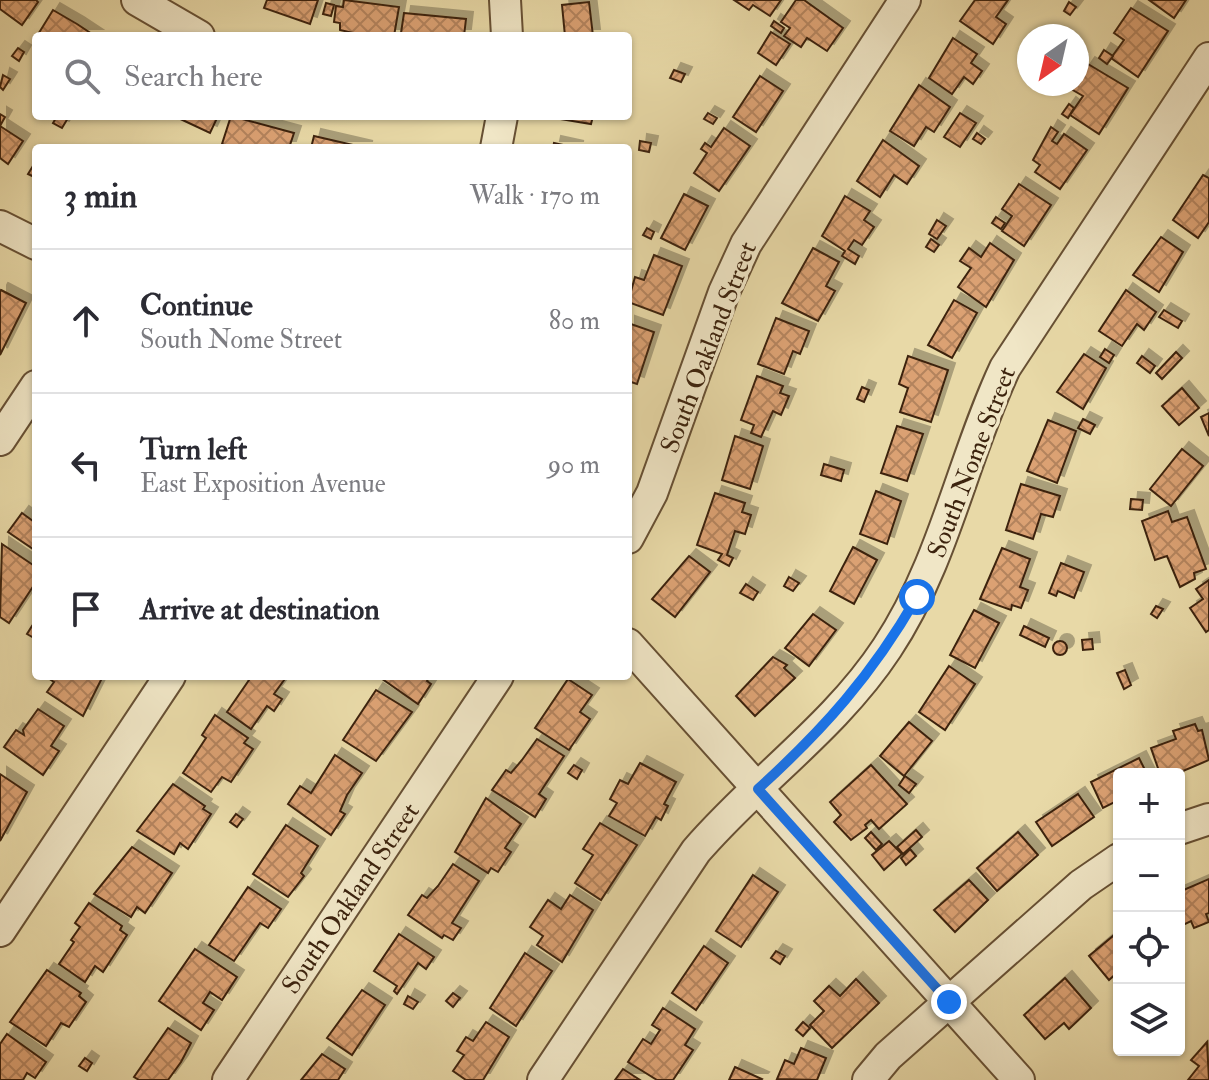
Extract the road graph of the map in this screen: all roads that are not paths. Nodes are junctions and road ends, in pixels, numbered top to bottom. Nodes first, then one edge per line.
1 (137, 0) edge
2 (505, 0) edge
3 (905, 0) edge
4 (192, 32) edge
5 (507, 32) edge
6 (1209, 58) edge
7 (501, 120) edge
8 (497, 144) edge
9 (0, 226) edge
10 (32, 242) edge
11 (32, 392) edge
12 (0, 440) edge
13 (632, 530) edge
14 (632, 648) edge
15 (167, 680) edge
16 (495, 680) edge
17 (758, 789) junction
18 (1209, 819) edge
19 (1185, 827) edge
20 (1113, 863) edge
21 (0, 931) edge
22 (949, 1002) junction
23 (228, 1080) edge
24 (543, 1080) edge
25 (868, 1080) edge
26 (1019, 1080) edge

1 - 4 street
2 - 5 street
3 - 13 street, South Oakland Street
6 - 17 street, South Nome Street
7 - 8 street
9 - 10 street
11 - 12 street
14 - 17 street
15 - 21 street
16 - 23 street, South Oakland Street
17 - 22 street
17 - 24 street, South Nome Street
18 - 19 street
20 - 22 street
22 - 25 street
22 - 26 street

